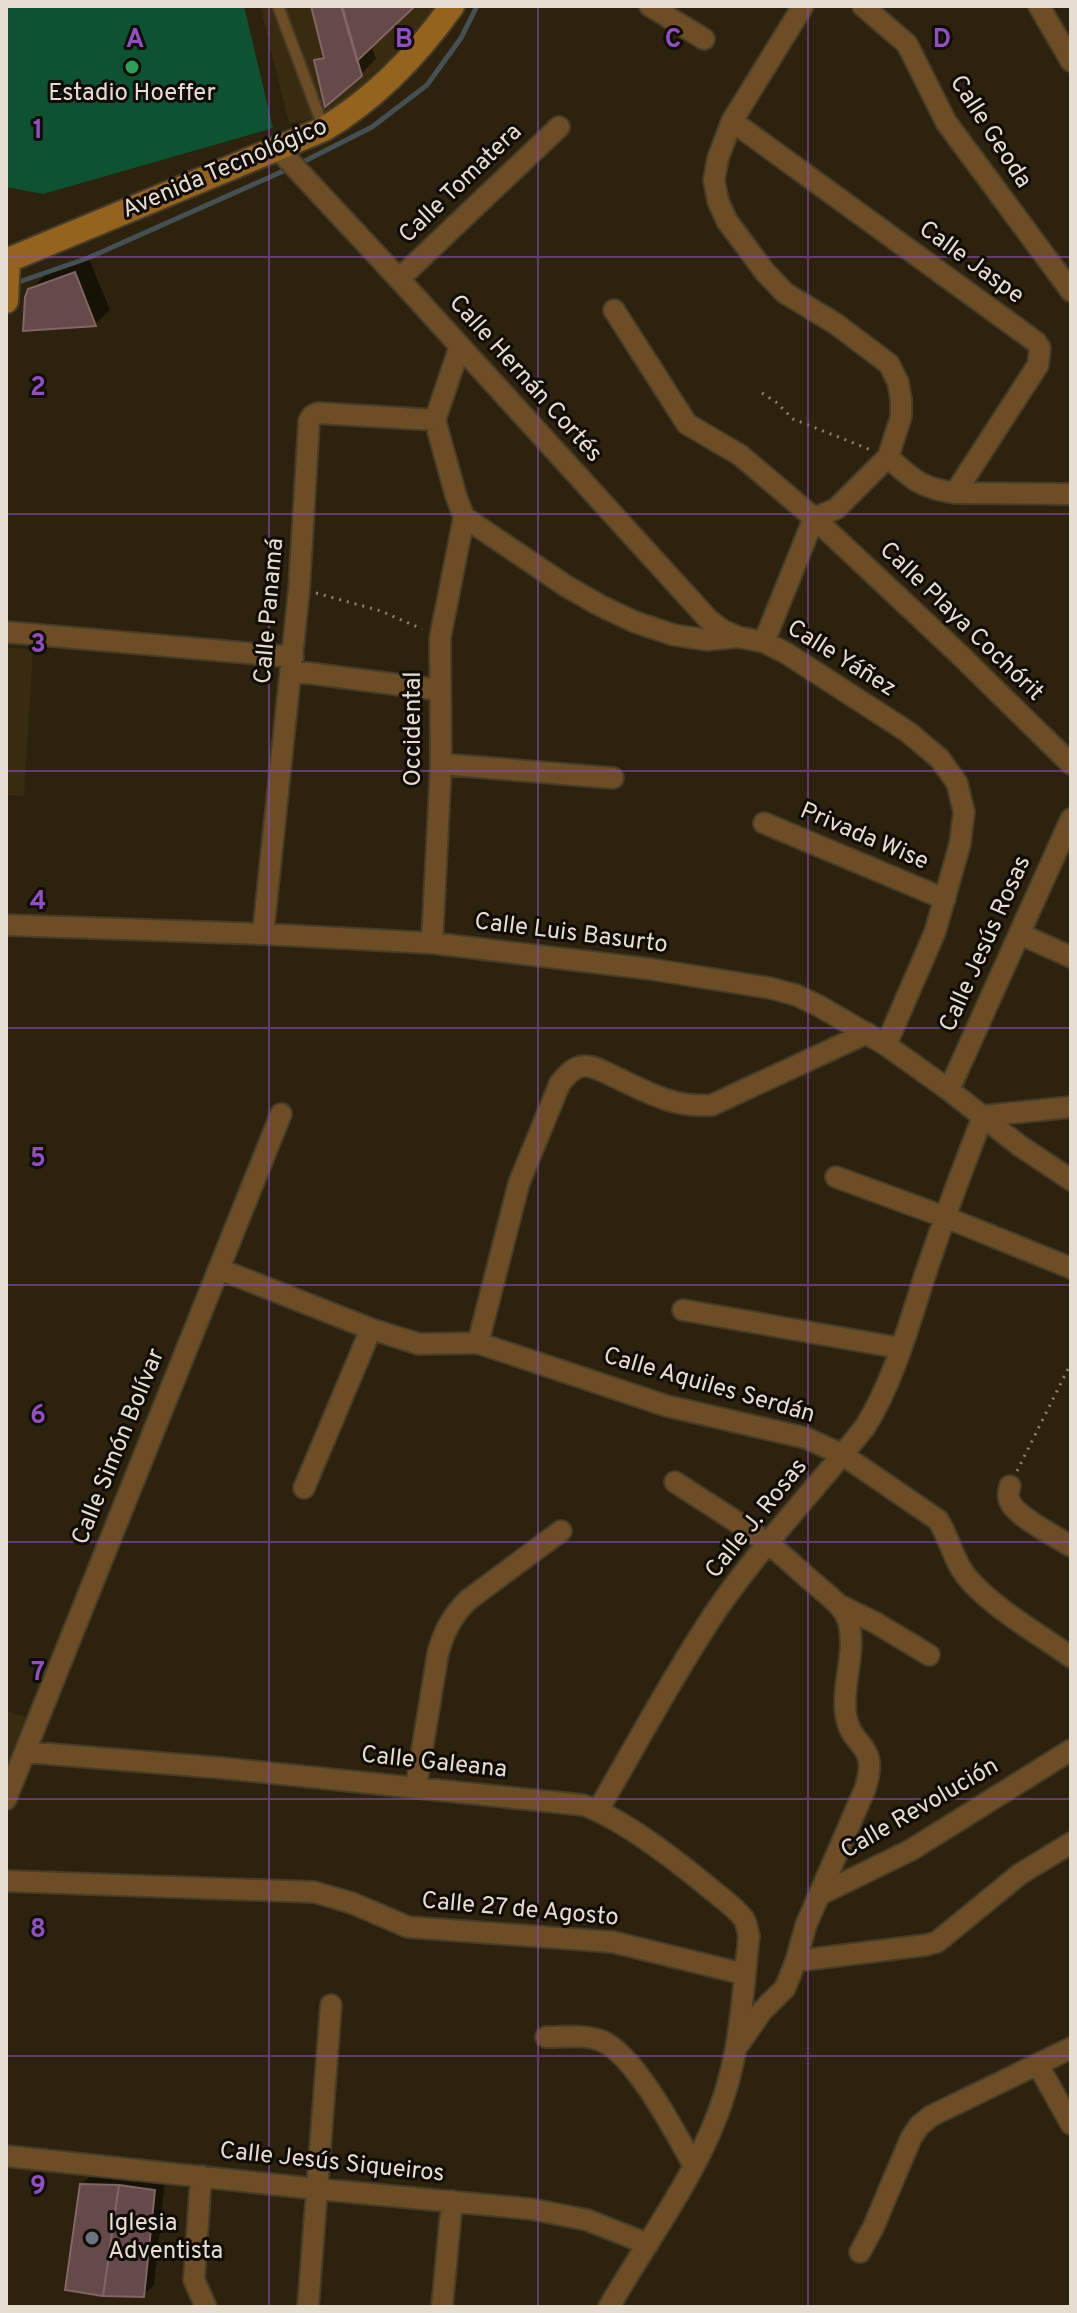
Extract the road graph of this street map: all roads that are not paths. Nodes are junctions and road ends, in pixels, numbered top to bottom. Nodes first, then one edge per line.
1 (278, 6) edge
2 (452, 6) edge
3 (650, 6) edge
4 (803, 6) edge
5 (863, 6) edge
6 (1039, 6) edge
7 (704, 39) dead end
8 (1071, 61) edge
9 (732, 121) junction
10 (559, 127) dead end
11 (324, 129) junction
12 (278, 149) junction
13 (7, 261) edge
14 (399, 279) junction
15 (1071, 291) edge
16 (6, 301) edge
17 (614, 310) dead end
18 (460, 346) junction
19 (435, 420) junction
20 (888, 457) junction
21 (955, 493) junction
22 (1071, 494) edge
23 (464, 517) junction
24 (814, 518) junction
25 (6, 632) edge
26 (738, 637) junction
27 (764, 642) junction
28 (292, 664) junction
29 (440, 690) junction
30 (441, 764) junction
31 (1071, 764) edge
32 (613, 778) dead end
33 (1071, 819) edge
34 (764, 823) dead end
35 (945, 899) junction
36 (6, 925) edge
37 (263, 934) junction
38 (1020, 934) junction
39 (432, 943) junction
40 (1071, 957) edge
41 (867, 1033) junction
42 (886, 1045) junction
43 (949, 1090) junction
44 (1071, 1107) edge
45 (281, 1114) dead end
46 (983, 1116) junction
47 (836, 1177) dead end
48 (1071, 1180) edge
49 (945, 1217) junction
50 (1071, 1268) edge
51 (219, 1269) junction
52 (683, 1310) dead end
53 (371, 1329) junction
54 (478, 1343) junction
55 (900, 1348) junction
56 (843, 1455) junction
57 (675, 1482) dead end
58 (1010, 1486) road end
59 (304, 1488) dead end
60 (561, 1531) dead end
61 (769, 1544) junction
62 (1071, 1546) edge
63 (841, 1606) junction
64 (929, 1655) dead end
65 (1071, 1657) edge
66 (1071, 1750) edge
67 (25, 1752) junction
68 (416, 1787) junction
69 (6, 1797) edge
70 (598, 1810) junction
71 (1071, 1843) edge
72 (6, 1881) edge
73 (821, 1894) junction
74 (796, 1961) junction
75 (744, 1974) junction
76 (331, 2005) dead end
77 (546, 2037) dead end
78 (737, 2045) junction
79 (1071, 2048) edge
80 (1038, 2065) junction
81 (1071, 2124) edge
82 (6, 2156) edge
83 (694, 2166) junction
84 (201, 2176) junction
85 (317, 2189) junction
86 (452, 2201) junction
87 (648, 2244) junction
88 (860, 2252) dead end
89 (206, 2307) edge
90 (308, 2307) edge
91 (442, 2307) edge
92 (609, 2307) edge

1 - 11 lane
2 - 11 main road, Avenida Tecnológico
3 - 7 street
4 - 9 street
5 - 15 street, Calle Geoda
6 - 8 street
9 - 20 street
9 - 21 street, Calle Jaspe
10 - 14 street, Calle Tomatera
11 - 12 main road, Avenida Tecnológico
12 - 13 main road, Avenida Tecnológico
12 - 14 street, Calle Hernán Cortés
13 - 16 main road
14 - 18 street, Calle Hernán Cortés
17 - 24 street, Calle Playa Cochórit
18 - 19 street
18 - 26 street, Calle Hernán Cortés
19 - 23 street
19 - 28 street, Calle Panamá
20 - 21 street
20 - 24 street
21 - 22 street
23 - 26 street, Calle Yáñez
23 - 29 street, Occidental
24 - 27 street
24 - 31 street, Calle Playa Cochórit
25 - 28 street
26 - 27 street, Calle Yáñez
27 - 35 street, Calle Yáñez
28 - 29 street
28 - 37 street, Calle Panamá
29 - 30 street, Occidental
30 - 32 street
30 - 39 street, Occidental
33 - 38 street, Calle Jesús Rosas
34 - 35 street, Privada Wise
35 - 42 street, Calle Yáñez
36 - 37 street, Calle Luis Basurto
37 - 39 street, Calle Luis Basurto
38 - 40 street
38 - 43 street, Calle Jesús Rosas
39 - 41 street, Calle Luis Basurto
41 - 42 street, Calle Luis Basurto
41 - 54 street
42 - 43 street, Calle Luis Basurto
43 - 46 street, Calle Luis Basurto
44 - 46 street
45 - 51 street, Calle Simón Bolívar
46 - 48 street, Calle Luis Basurto
46 - 49 street, Calle J. Rosas
47 - 49 street
49 - 50 street
49 - 55 street, Calle J. Rosas
51 - 53 street, Calle Aquiles Serdán
51 - 67 street, Calle Simón Bolívar
52 - 55 street
53 - 54 street, Calle Aquiles Serdán
53 - 59 street
54 - 56 street, Calle Aquiles Serdán
55 - 56 street, Calle J. Rosas
56 - 61 street, Calle J. Rosas
56 - 65 street, Calle Aquiles Serdán
57 - 61 street
58 - 62 street
60 - 68 street
61 - 63 street
61 - 70 street, Calle J. Rosas
63 - 64 street
63 - 73 street
66 - 73 street, Calle Revolución
67 - 68 street, Calle Galeana
67 - 69 street, Calle Simón Bolívar
68 - 70 street, Calle Galeana
70 - 75 street, Calle Galeana
71 - 74 street
72 - 75 street, Calle 27 de Agosto
73 - 74 street
74 - 78 street
75 - 78 street
76 - 85 street
77 - 83 street
78 - 83 street
79 - 80 street
80 - 81 street
80 - 88 street
82 - 84 street, Calle Jesús Siqueiros
83 - 87 street
84 - 85 street, Calle Jesús Siqueiros
84 - 89 street
85 - 86 street, Calle Jesús Siqueiros
85 - 90 street
86 - 87 street, Calle Jesús Siqueiros
86 - 91 street
87 - 92 street

